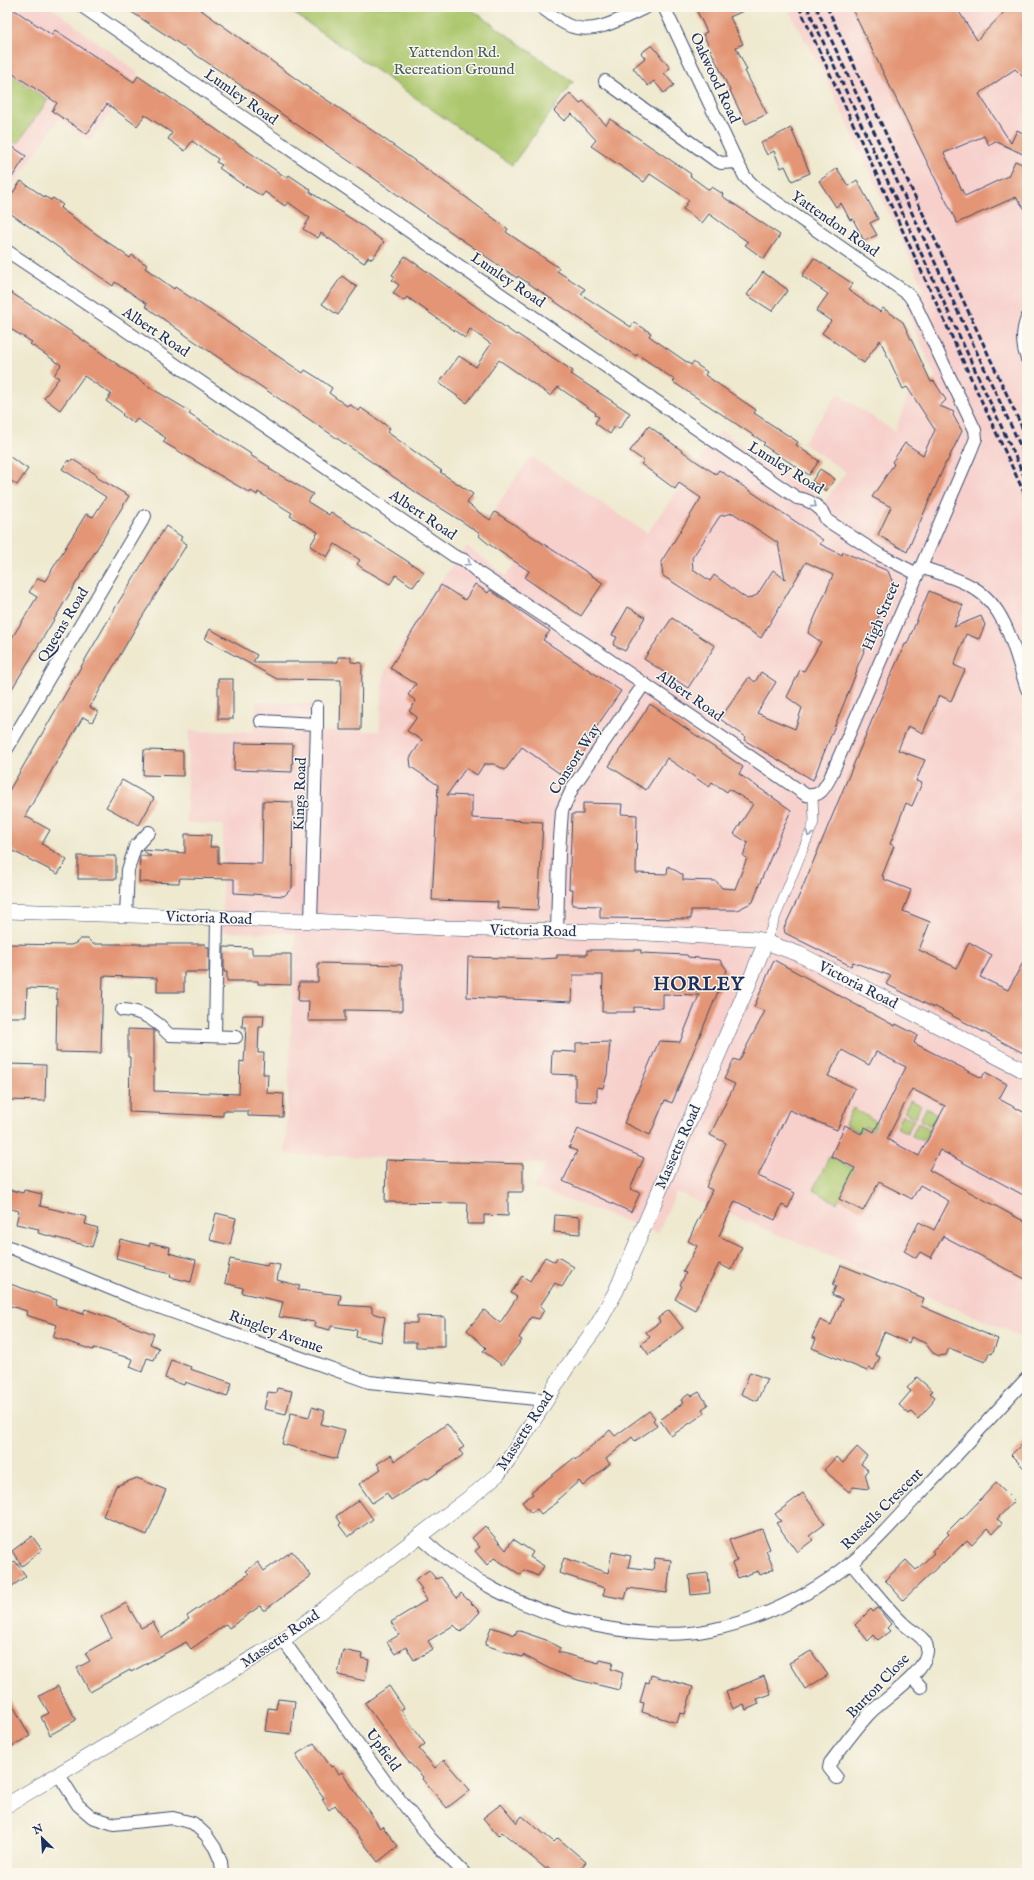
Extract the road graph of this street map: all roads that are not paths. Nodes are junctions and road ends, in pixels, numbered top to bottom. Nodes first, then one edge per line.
1 (83, 7) edge
2 (541, 7) edge
3 (647, 7) edge
4 (664, 7) edge
5 (606, 81) dead end
6 (737, 162) junction
7 (7, 251) edge
8 (1027, 318) edge
9 (1027, 359) edge
10 (970, 453) joint
11 (145, 516) dead end
12 (918, 570) junction
13 (644, 684) junction
14 (1027, 689) edge
15 (317, 707) dead end
16 (261, 721) dead end
17 (317, 724) junction
18 (7, 749) edge
19 (817, 794) junction
20 (149, 832) dead end
21 (7, 911) edge
22 (126, 916) junction
23 (217, 918) junction
24 (311, 921) junction
25 (557, 932) junction
26 (766, 941) junction
27 (122, 1010) dead end
28 (215, 1036) junction
29 (236, 1036) dead end
30 (1027, 1072) edge
31 (7, 1246) edge
32 (1027, 1378) edge
33 (546, 1400) junction
34 (420, 1537) junction
35 (851, 1563) junction
36 (283, 1640) junction
37 (912, 1676) junction
38 (920, 1687) dead end
39 (59, 1775) junction
40 (837, 1778) dead end
41 (7, 1805) edge
42 (222, 1873) edge
43 (464, 1873) edge

1 -> 12 street, Lumley Road
2 - 3 street
4 - 6 street, Oakwood Road
5 - 6 street
6 - 10 street, Yattendon Road
7 -> 13 street, Albert Road
8 - 9 street
10 - 12 street, High Street
11 - 18 street, Queens Road
12 - 14 street
12 - 19 street, High Street
13 - 19 street, Albert Road
13 - 25 street, Consort Way
15 - 17 street, Kings Road
16 - 17 street
17 - 24 street, Kings Road
19 -> 26 street
20 - 22 street
21 - 22 street, Victoria Road
22 - 23 street, Victoria Road
23 - 24 street, Victoria Road
23 - 28 street
24 - 25 street, Victoria Road
25 - 26 street, Victoria Road
26 - 30 street, Victoria Road
26 - 33 street, Massetts Road
27 - 28 street
28 - 29 street
31 - 33 street, Ringley Avenue
32 - 35 street, Russells Crescent
33 - 34 street, Massetts Road
34 - 35 street, Russells Crescent
34 - 36 street, Massetts Road
35 - 37 street, Burton Close
36 - 39 street, Massetts Road
36 - 43 street, Upfield
37 - 38 street
37 - 40 street, Burton Close
39 - 41 street, Massetts Road
39 - 42 street

